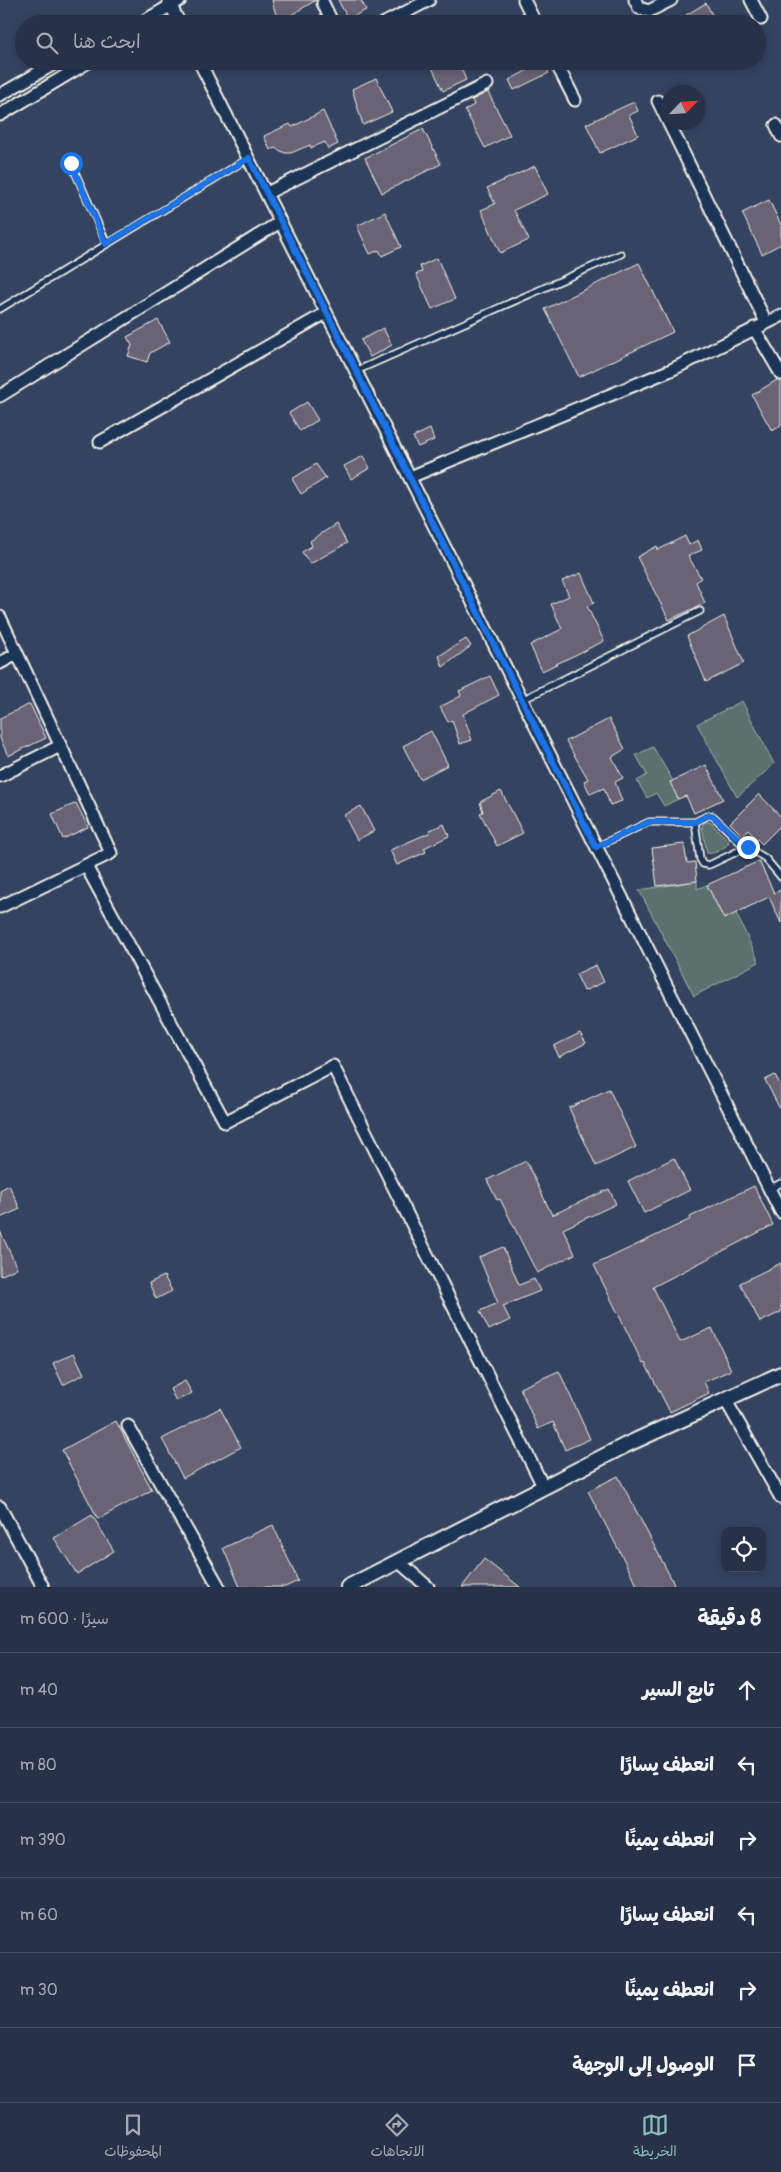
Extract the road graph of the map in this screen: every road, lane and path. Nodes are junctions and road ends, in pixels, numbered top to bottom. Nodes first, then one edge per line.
1 (429, 0) edge
2 (524, 0) edge
3 (635, 0) edge
4 (672, 0) edge
5 (751, 0) edge
6 (173, 2) edge
7 (323, 3) dead end
8 (153, 15) edge
9 (177, 15) edge
10 (329, 15) edge
11 (400, 15) edge
12 (532, 15) edge
13 (759, 15) edge
14 (44, 70) edge
15 (75, 70) edge
16 (204, 70) edge
17 (560, 70) edge
18 (487, 84) dead end
19 (0, 96) edge
20 (575, 100) dead end
21 (658, 101) dead end
22 (0, 115) edge
23 (249, 158) junction
24 (71, 163) dead end
25 (267, 193) junction
26 (280, 222) junction
27 (106, 244) junction
28 (621, 254) dead end
29 (0, 309) edge
30 (326, 313) junction
31 (781, 316) edge
32 (766, 322) junction
33 (754, 328) junction
34 (356, 371) junction
35 (781, 374) edge
36 (0, 396) edge
37 (100, 442) dead end
38 (410, 477) junction
39 (700, 611) dead end
40 (0, 618) edge
41 (17, 654) junction
42 (0, 663) edge
43 (522, 700) junction
44 (60, 746) junction
45 (0, 776) edge
46 (695, 822) junction
47 (596, 847) junction
48 (748, 847) junction
49 (86, 866) junction
50 (781, 876) edge
51 (0, 907) edge
52 (781, 1183) edge
53 (769, 1189) junction
54 (781, 1212) edge
55 (781, 1374) edge
56 (725, 1399) junction
57 (128, 1426) dead end
58 (543, 1486) junction
59 (781, 1498) edge
60 (0, 1507) edge
61 (398, 1561) junction
62 (43, 1587) edge
63 (220, 1587) edge
64 (348, 1587) edge
65 (428, 1587) edge

1 - 11 street
2 - 12 street
3 - 4 street
5 - 13 street
6 - 8 street
6 - 9 street
7 - 10 street
14 - 19 street
15 - 22 street
16 - 23 street
17 - 20 street
18 - 25 street
21 - 32 street
23 - 25 street
23 - 27 lane
24 - 27 lane
25 - 26 street
26 - 30 street
26 - 36 street
27 - 29 lane
28 - 34 lane
30 - 34 street
30 - 37 street
31 - 32 street
32 - 33 street
33 - 35 street
33 - 38 street
34 - 38 street
38 - 43 street
39 - 43 lane
40 - 41 street
41 - 42 street
41 - 44 street
43 - 47 street
44 - 45 street
44 - 49 street
46 - 47 lane
46 - 48 lane
46 - 48 lane
47 - 53 street
48 - 50 lane
49 - 51 street
49 - 58 street
52 - 53 lane
53 - 54 street
55 - 56 street
56 - 58 street
56 - 59 street
57 - 63 street
58 - 61 street
60 - 62 street
61 - 64 street
61 - 65 street

